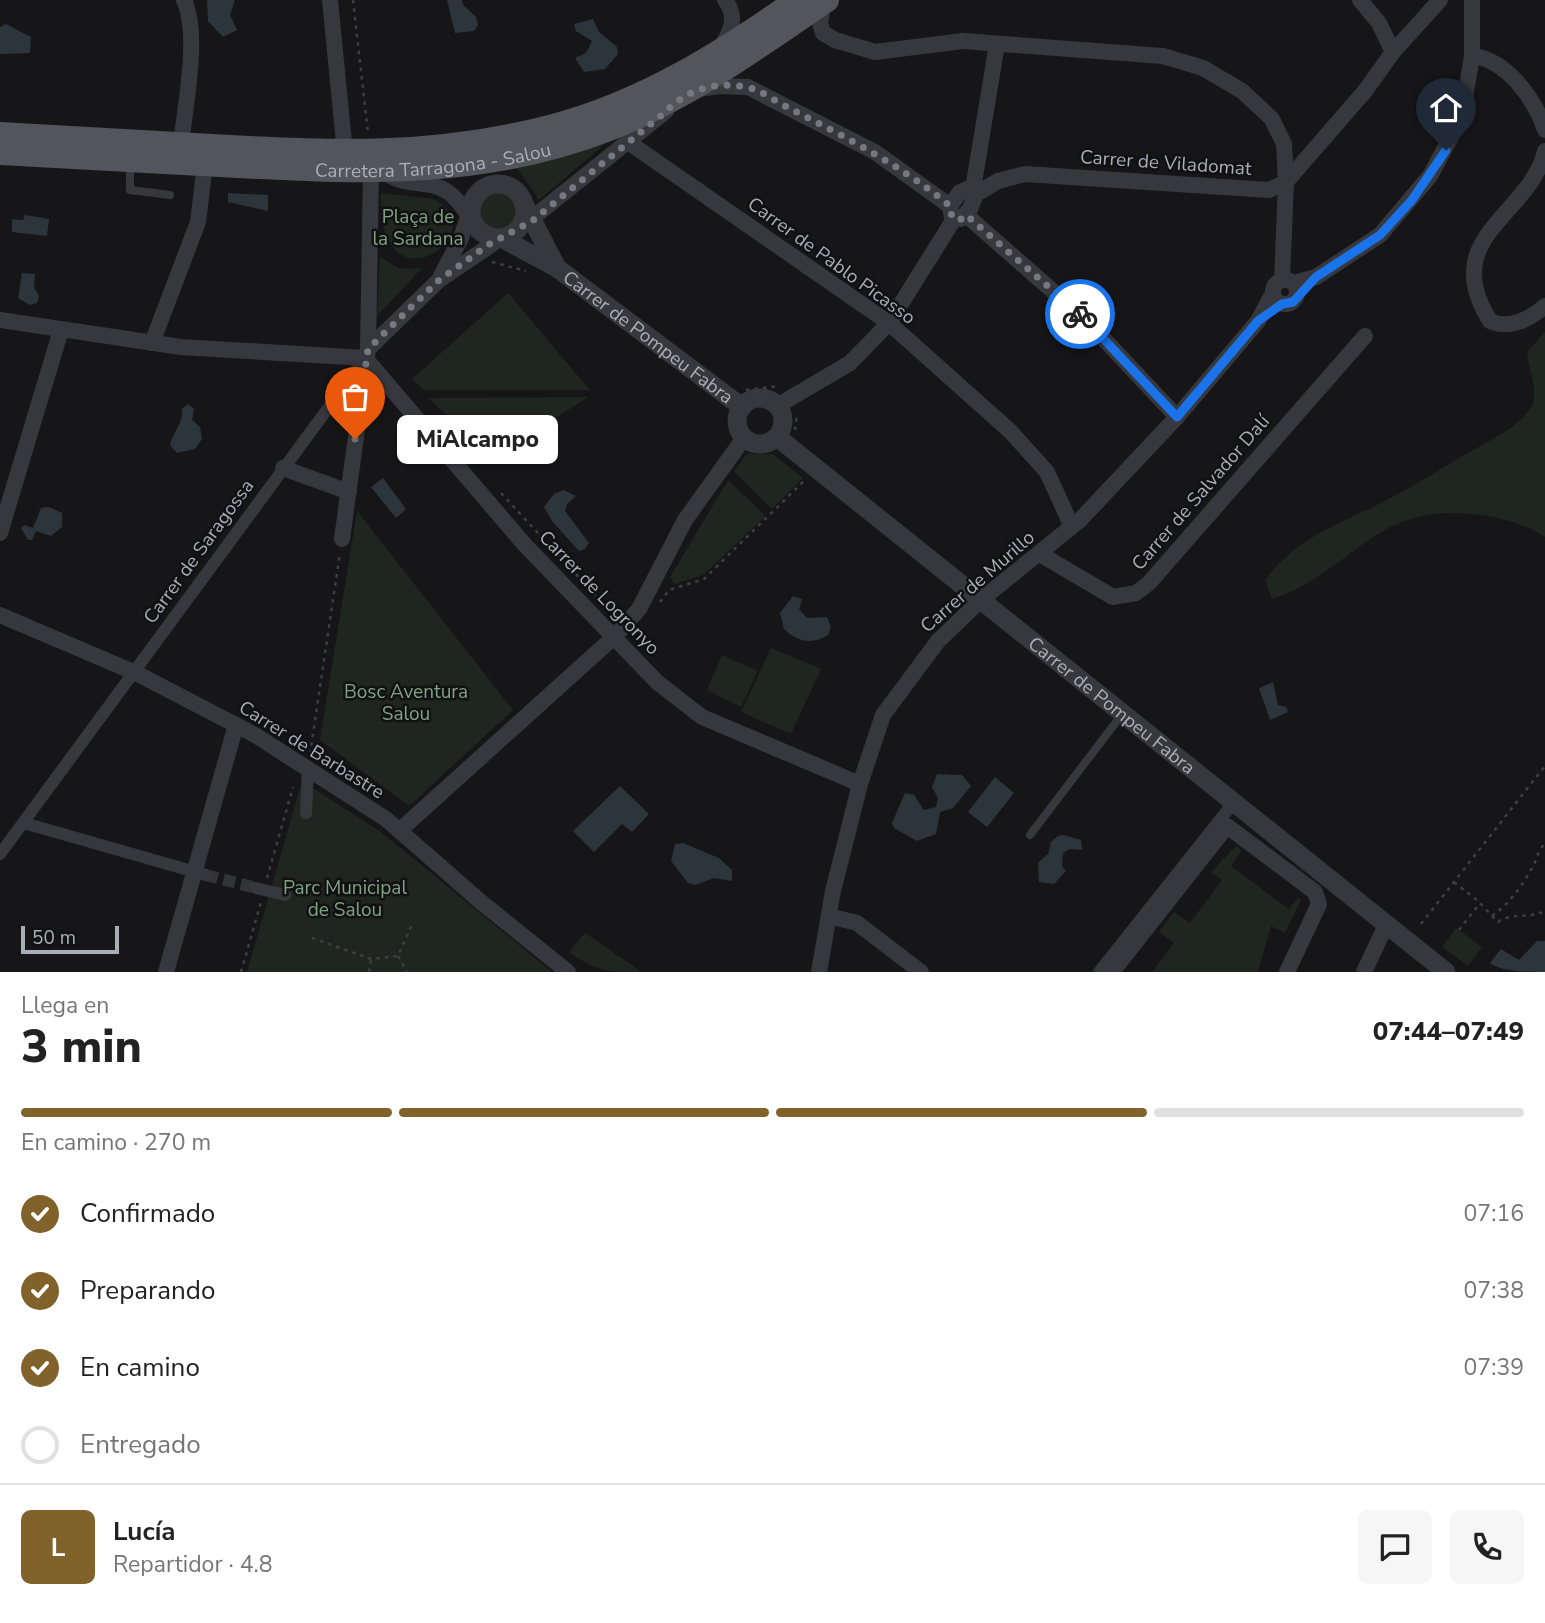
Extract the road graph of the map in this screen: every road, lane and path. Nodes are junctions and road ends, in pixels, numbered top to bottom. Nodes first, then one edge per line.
1 (184, 0) edge
2 (330, 0) edge
3 (725, 0) edge
4 (797, 0) edge
5 (828, 0) edge
6 (1360, 0) edge
7 (1440, 0) edge
8 (1472, 0) edge
9 (997, 44) junction
10 (717, 52) junction
11 (1392, 52) junction
12 (1472, 56) junction
13 (684, 94) junction
14 (555, 126) junction
15 (1545, 130) edge
16 (0, 134) edge
17 (628, 142) junction
18 (181, 144) junction
19 (447, 148) junction
20 (1545, 150) edge
21 (0, 153) edge
22 (345, 153) junction
23 (130, 160) junction
24 (490, 162) junction
25 (205, 164) junction
26 (377, 172) junction
27 (1286, 182) junction
28 (975, 192) junction
29 (170, 195) dead end
30 (525, 205) junction
31 (472, 212) junction
32 (956, 213) junction
33 (508, 235) junction
34 (557, 268) junction
35 (438, 281) junction
36 (1285, 291) junction
37 (1545, 306) edge
38 (0, 320) edge
39 (888, 323) junction
40 (61, 330) junction
41 (1365, 336) dead end
42 (152, 343) junction
43 (366, 354) junction
44 (777, 406) junction
45 (742, 408) junction
46 (1177, 417) junction
47 (777, 437) junction
48 (744, 438) junction
49 (814, 467) junction
50 (283, 468) junction
51 (349, 492) junction
52 (1072, 527) junction
53 (0, 533) edge
54 (342, 539) joint
55 (1040, 554) junction
56 (982, 600) junction
57 (658, 604) dead end
58 (609, 610) dead end
59 (0, 615) edge
60 (630, 620) junction
61 (614, 637) junction
62 (136, 673) junction
63 (1124, 713) junction
64 (236, 725) junction
65 (1545, 766) edge
66 (307, 768) junction
67 (860, 784) junction
68 (1238, 805) junction
69 (306, 813) dead end
70 (24, 822) junction
71 (1227, 826) junction
72 (399, 831) junction
73 (1030, 835) dead end
74 (1545, 844) edge
75 (0, 855) edge
76 (201, 873) junction
77 (1331, 881) junction
78 (1454, 882) junction
79 (260, 889) junction
80 (285, 895) dead end
81 (1480, 903) junction
82 (1320, 904) junction
83 (1506, 904) junction
84 (1545, 911) edge
85 (1510, 914) junction
86 (829, 916) junction
87 (1492, 916) junction
88 (413, 922) dead end
89 (1421, 924) dead end
90 (1386, 925) junction
91 (1460, 930) dead end
92 (313, 938) dead end
93 (398, 956) junction
94 (371, 959) junction
95 (166, 972) edge
96 (241, 972) edge
97 (369, 972) edge
98 (407, 972) edge
99 (568, 972) edge
100 (819, 972) edge
101 (921, 972) edge
102 (1099, 972) edge
103 (1112, 972) edge
104 (1287, 972) edge
105 (1364, 972) edge
106 (1447, 972) edge

1 - 18 street
2 - 22 street
3 - 10 street
4 - 10 main road, Carretera Tarragona - Salou
5 - 9 street
5 - 13 main road, Carretera Tarragona - Salou
6 - 11 street
7 - 11 street
8 - 12 street, Carrer de Murillo
9 - 27 street
9 - 28 street
10 - 14 main road, Carretera Tarragona - Salou
11 - 27 street
12 - 15 street
12 - 36 street, Carrer de Murillo
13 - 17 street
13 - 24 main road, Carretera Tarragona - Salou
13 - 32 street
14 - 19 main road, Carretera Tarragona - Salou
14 - 24 street
16 - 18 main road, Carretera Tarragona - Salou
17 - 30 street
17 - 39 street, Carrer de Pablo Picasso
18 - 22 main road, Carretera Tarragona - Salou
19 - 22 main road, Carretera Tarragona - Salou
19 - 24 street
20 - 37 street
21 - 23 main road, Carretera Tarragona - Salou
23 - 25 main road, Carretera Tarragona - Salou
23 - 29 lane
24 - 26 main road, Carretera Tarragona - Salou
24 - 30 street, Carrer de Pompeu Fabra
24 - 31 street
25 - 26 main road, Carretera Tarragona - Salou
25 - 42 street
26 - 31 street
26 - 43 street
27 - 28 street, Carrer de Viladomat
27 - 36 street
28 - 32 street
30 - 31 street
30 - 33 street
30 - 34 street, Carrer de Pompeu Fabra
31 - 33 street, Carrer de Pompeu Fabra
31 - 35 street, Carrer de Saragossa
32 - 39 street
32 - 46 street
33 - 34 street, Carrer de Pompeu Fabra
33 - 35 street, Carrer de Saragossa
34 - 45 street, Carrer de Pompeu Fabra
35 - 43 street, Carrer de Saragossa
36 - 46 street, Carrer de Murillo
38 - 40 street
39 - 44 street
39 - 52 street, Carrer de Pablo Picasso
40 - 42 street
40 - 53 street
41 - 55 street, Carrer de Salvador Dalí
42 - 43 street
43 - 50 street, Carrer de Saragossa
43 - 51 street
43 - 61 street, Carrer de Logronyo
44 - 45 street
44 - 47 street
45 - 48 street
46 - 52 street, Carrer de Murillo
47 - 48 street
47 - 49 street, Carrer de Pompeu Fabra
48 - 60 street
49 - 56 street, Carrer de Pompeu Fabra
49 - 57 path
50 - 51 street
50 - 62 street, Carrer de Saragossa
51 - 54 street
52 - 55 street, Carrer de Murillo
54 - 66 path
55 - 56 street, Carrer de Murillo
56 - 63 street, Carrer de Pompeu Fabra
56 - 67 street, Carrer de Murillo
58 - 60 path
59 - 62 street, Carrer de Barbastre
60 - 61 street
61 - 67 street, Carrer de Logronyo
61 - 72 street
62 - 64 street, Carrer de Barbastre
62 - 70 street, Carrer de Saragossa
63 - 68 street, Carrer de Pompeu Fabra
63 - 73 lane
64 - 66 street, Carrer de Barbastre
64 - 76 street
65 - 78 path
66 - 69 street
66 - 72 street, Carrer de Barbastre
66 - 79 path
67 - 86 street, Carrer de Murillo
68 - 71 street
68 - 77 street, Carrer de Pompeu Fabra
68 - 102 street
70 - 75 street, Carrer de Saragossa
70 - 76 street
71 - 82 street
71 - 103 street
72 - 99 street, Carrer de Barbastre
74 - 83 path
76 - 95 street
77 - 82 street
77 - 90 street, Carrer de Pompeu Fabra
78 - 81 path
78 - 89 path
79 - 80 street
79 - 96 path
81 - 87 path
81 - 91 path
82 - 104 street
83 - 85 path
83 - 87 path
84 - 85 path
85 - 87 path
86 - 100 street, Carrer de Murillo
86 - 101 street
88 - 93 path
90 - 105 street
90 - 106 street, Carrer de Pompeu Fabra
92 - 94 path
93 - 94 path
93 - 98 path
94 - 97 path

